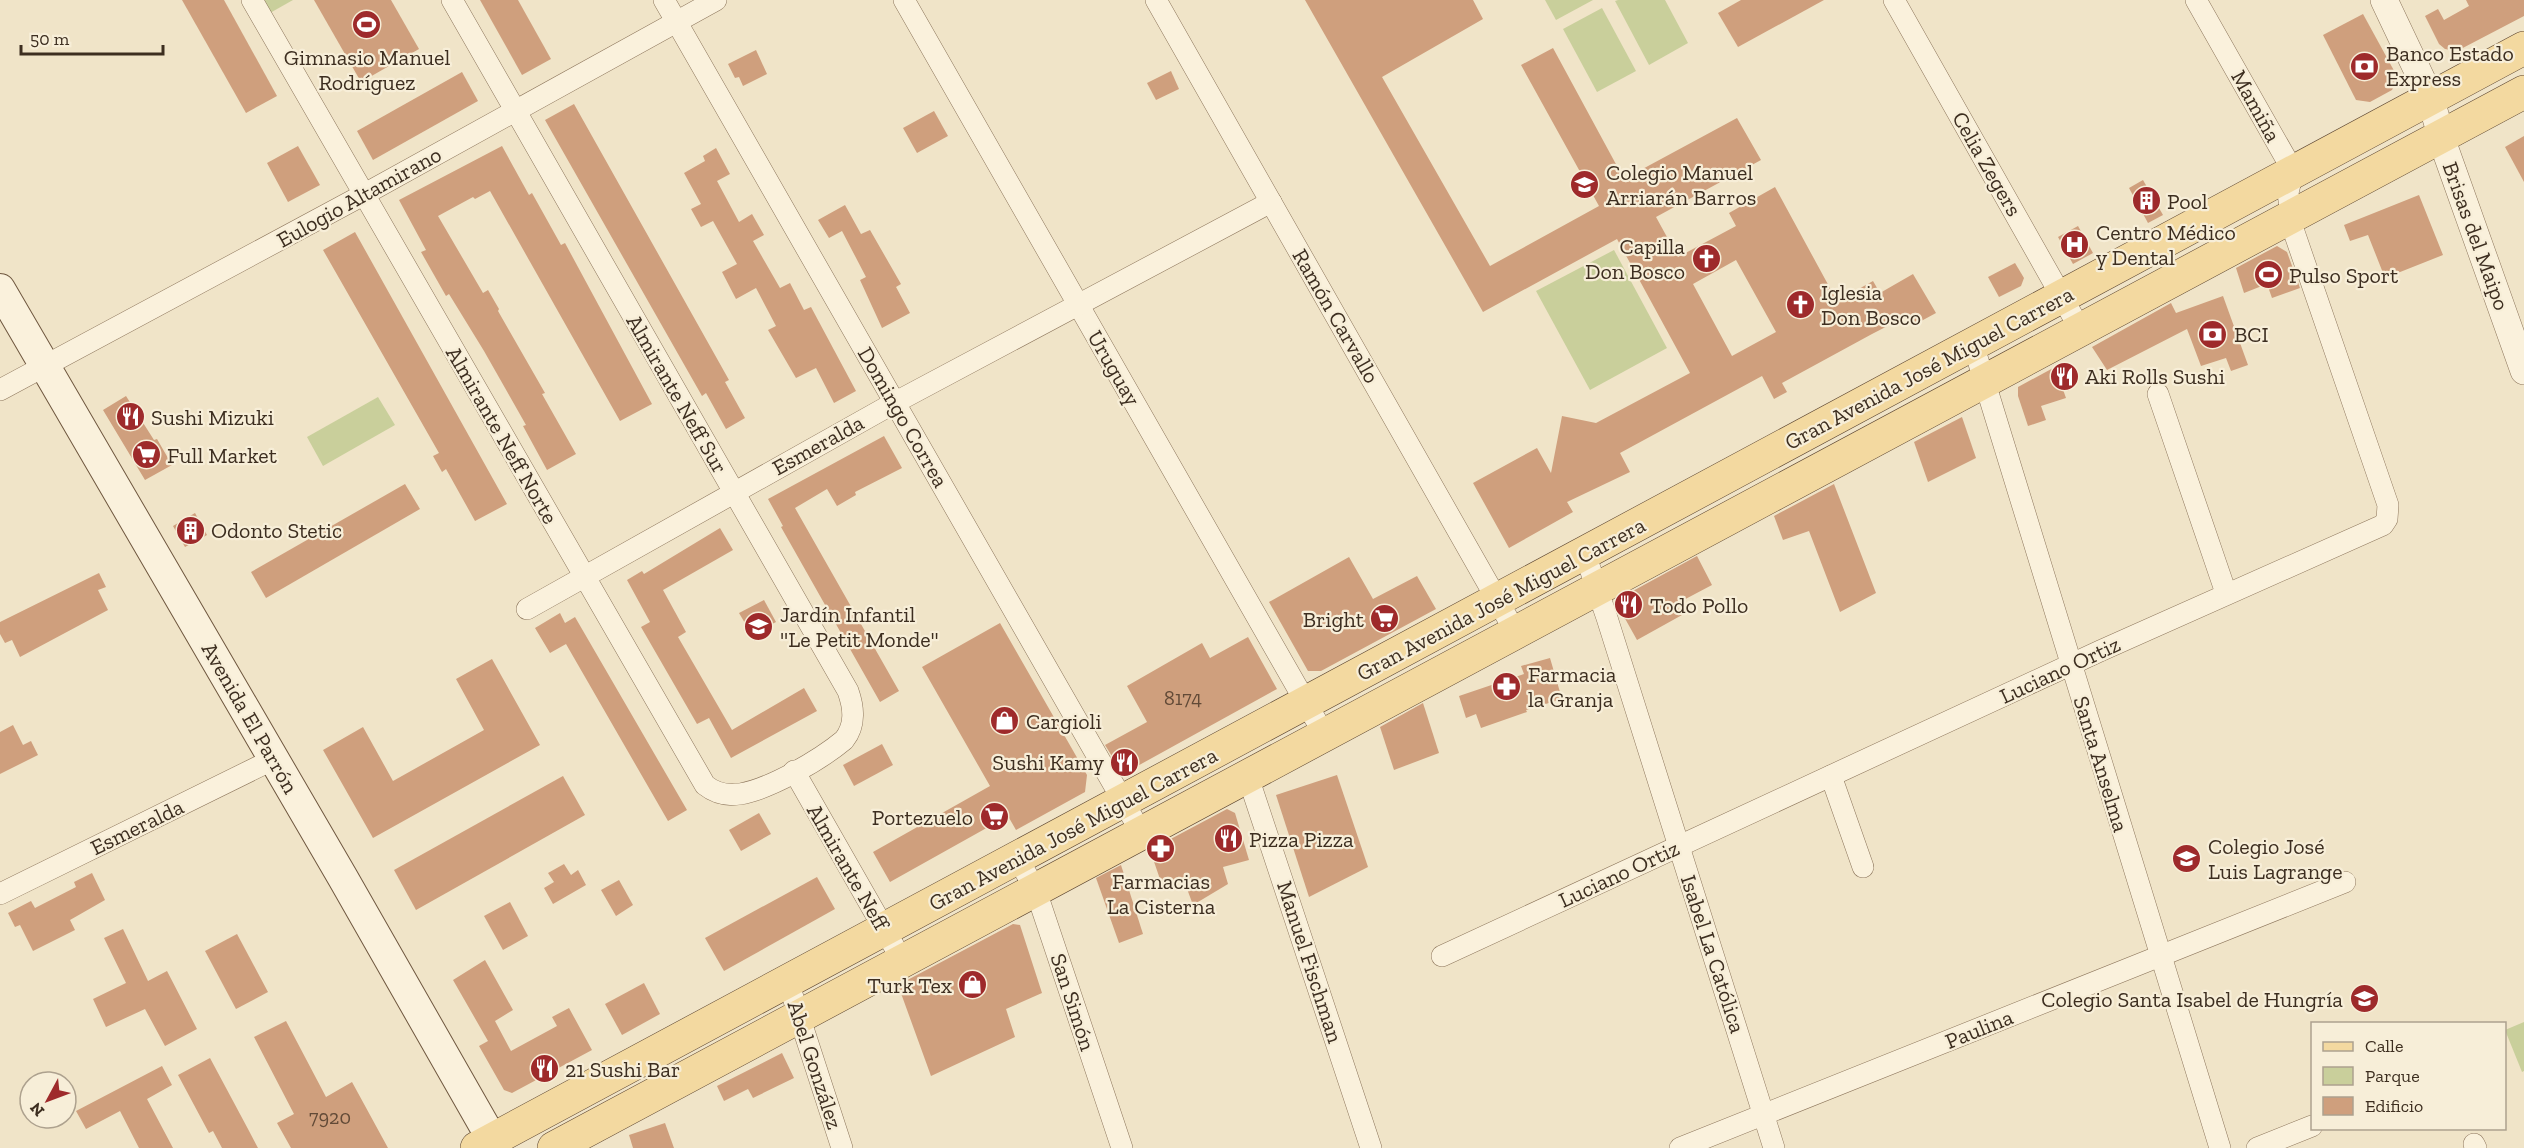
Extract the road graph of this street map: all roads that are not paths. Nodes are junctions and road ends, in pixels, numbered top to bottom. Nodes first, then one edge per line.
1 (252, 0) edge
2 (452, 0) edge
3 (664, 0) edge
4 (716, 0) edge
5 (904, 0) edge
6 (1156, 0) edge
7 (1894, 0) edge
8 (2196, 0) edge
9 (2384, 0) edge
10 (676, 22) junction
11 (2524, 48) edge
12 (2524, 92) edge
13 (2430, 97) junction
14 (515, 111) junction
15 (2441, 136) junction
16 (2293, 171) junction
17 (363, 195) junction
18 (1271, 202) junction
19 (2290, 217) junction
20 (0, 289) edge
21 (2062, 296) junction
22 (1077, 303) junction
23 (2080, 329) junction
24 (1973, 344) junction
25 (45, 366) junction
26 (2524, 371) edge
27 (1984, 380) junction
28 (0, 390) edge
29 (2158, 394) dead end
30 (894, 403) junction
31 (733, 493) junction
32 (1585, 554) junction
33 (584, 577) junction
34 (1598, 589) junction
35 (2226, 593) junction
36 (1499, 600) junction
37 (527, 609) dead end
38 (1516, 633) junction
39 (2070, 665) junction
40 (1306, 703) junction
41 (1325, 736) junction
42 (274, 759) junction
43 (794, 771) junction
44 (1831, 776) junction
45 (1248, 777) junction
46 (1123, 802) junction
47 (1142, 834) junction
48 (1679, 846) junction
49 (1018, 858) junction
50 (1863, 867) dead end
51 (2345, 882) dead end
52 (1036, 891) junction
53 (0, 894) edge
54 (884, 930) junction
55 (1442, 956) dead end
56 (2160, 957) junction
57 (903, 962) junction
58 (788, 982) junction
59 (799, 1018) junction
60 (1764, 1115) junction
61 (2311, 1127) edge
62 (489, 1145) edge
63 (554, 1148) edge
64 (842, 1148) edge
65 (1122, 1148) edge
66 (1371, 1148) edge
67 (1680, 1148) edge
68 (1774, 1148) edge
69 (2220, 1148) edge
70 (2257, 1148) edge

1 - 17 street, Almirante Neff Norte
2 - 14 street, Almirante Neff Sur
3 - 10 street, Domingo Correa
4 - 10 street, Eulogio Altamirano
5 - 22 street, Uruguay
6 - 18 street, Ramón Carvallo
7 - 21 street, Celia Zegers
8 - 16 street, Mamiña
9 - 13 street, Brisas del Maipo
10 - 14 street, Eulogio Altamirano
10 - 30 street, Domingo Correa
11 - 13 main road, Gran Avenida José Miguel Carrera
12 - 15 main road, Gran Avenida José Miguel Carrera
13 - 15 street, Brisas del Maipo
13 - 16 main road, Gran Avenida José Miguel Carrera
14 - 17 street, Eulogio Altamirano
14 - 31 street, Almirante Neff Sur
15 - 19 main road, Gran Avenida José Miguel Carrera
15 - 26 street, Brisas del Maipo
16 - 19 street
16 - 21 main road, Gran Avenida José Miguel Carrera
17 - 25 street, Eulogio Altamirano
17 - 33 street, Almirante Neff Norte
18 - 22 street, Esmeralda
18 - 36 street, Ramón Carvallo
19 - 23 main road, Gran Avenida José Miguel Carrera
19 - 35 street, Luciano Ortiz
20 - 25 main road, Avenida El Parrón
21 - 23 street, Celia Zegers
21 - 24 main road, Gran Avenida José Miguel Carrera
22 - 30 street, Esmeralda
22 - 40 street, Uruguay
23 - 27 main road, Gran Avenida José Miguel Carrera
24 - 27 street, Santa Anselma
24 - 32 main road, Gran Avenida José Miguel Carrera
25 - 28 street, Eulogio Altamirano
25 - 42 main road, Avenida El Parrón
27 - 34 main road, Gran Avenida José Miguel Carrera
27 - 39 street, Santa Anselma
29 - 35 street
30 - 31 street, Esmeralda
30 - 46 street, Domingo Correa
31 - 33 street, Esmeralda
31 - 43 street, Almirante Neff Sur
32 - 34 street, Isabel La Católica
32 - 36 main road, Gran Avenida José Miguel Carrera
33 - 37 street, Esmeralda
33 - 43 street, Almirante Neff Norte
34 - 38 main road, Gran Avenida José Miguel Carrera
34 - 48 street, Isabel La Católica
35 - 39 street, Luciano Ortiz
36 - 38 street, Ramón Carvallo
36 - 40 main road, Gran Avenida José Miguel Carrera
38 - 41 main road, Gran Avenida José Miguel Carrera
39 - 44 street, Luciano Ortiz
39 - 56 street, Santa Anselma
40 - 41 street, Uruguay
40 - 46 main road, Gran Avenida José Miguel Carrera
41 - 45 main road, Gran Avenida José Miguel Carrera
42 - 53 street, Esmeralda
42 - 62 main road, Avenida El Parrón
43 - 54 street, Almirante Neff
44 - 48 street, Luciano Ortiz
44 - 50 street
45 - 47 main road, Gran Avenida José Miguel Carrera
45 - 66 street, Manuel Fischman
46 - 47 street, Domingo Correa
46 - 49 main road, Gran Avenida José Miguel Carrera
47 - 52 main road, Gran Avenida José Miguel Carrera
48 - 55 street, Luciano Ortiz
48 - 60 street, Isabel La Católica
49 - 52 street, San Simón
49 - 54 main road, Gran Avenida José Miguel Carrera
51 - 56 street, Paulina
52 - 57 main road, Gran Avenida José Miguel Carrera
52 - 65 street, San Simón
54 - 57 street, Almirante Neff
54 - 58 main road, Gran Avenida José Miguel Carrera
56 - 60 street, Paulina
56 - 69 street, Santa Anselma
57 - 59 main road, Gran Avenida José Miguel Carrera
58 - 59 street, Abel González
58 - 62 main road, Gran Avenida José Miguel Carrera
59 - 63 main road, Gran Avenida José Miguel Carrera
59 - 64 street, Abel González
60 - 67 street, Paulina
60 - 68 street, Isabel La Católica
61 - 70 street

